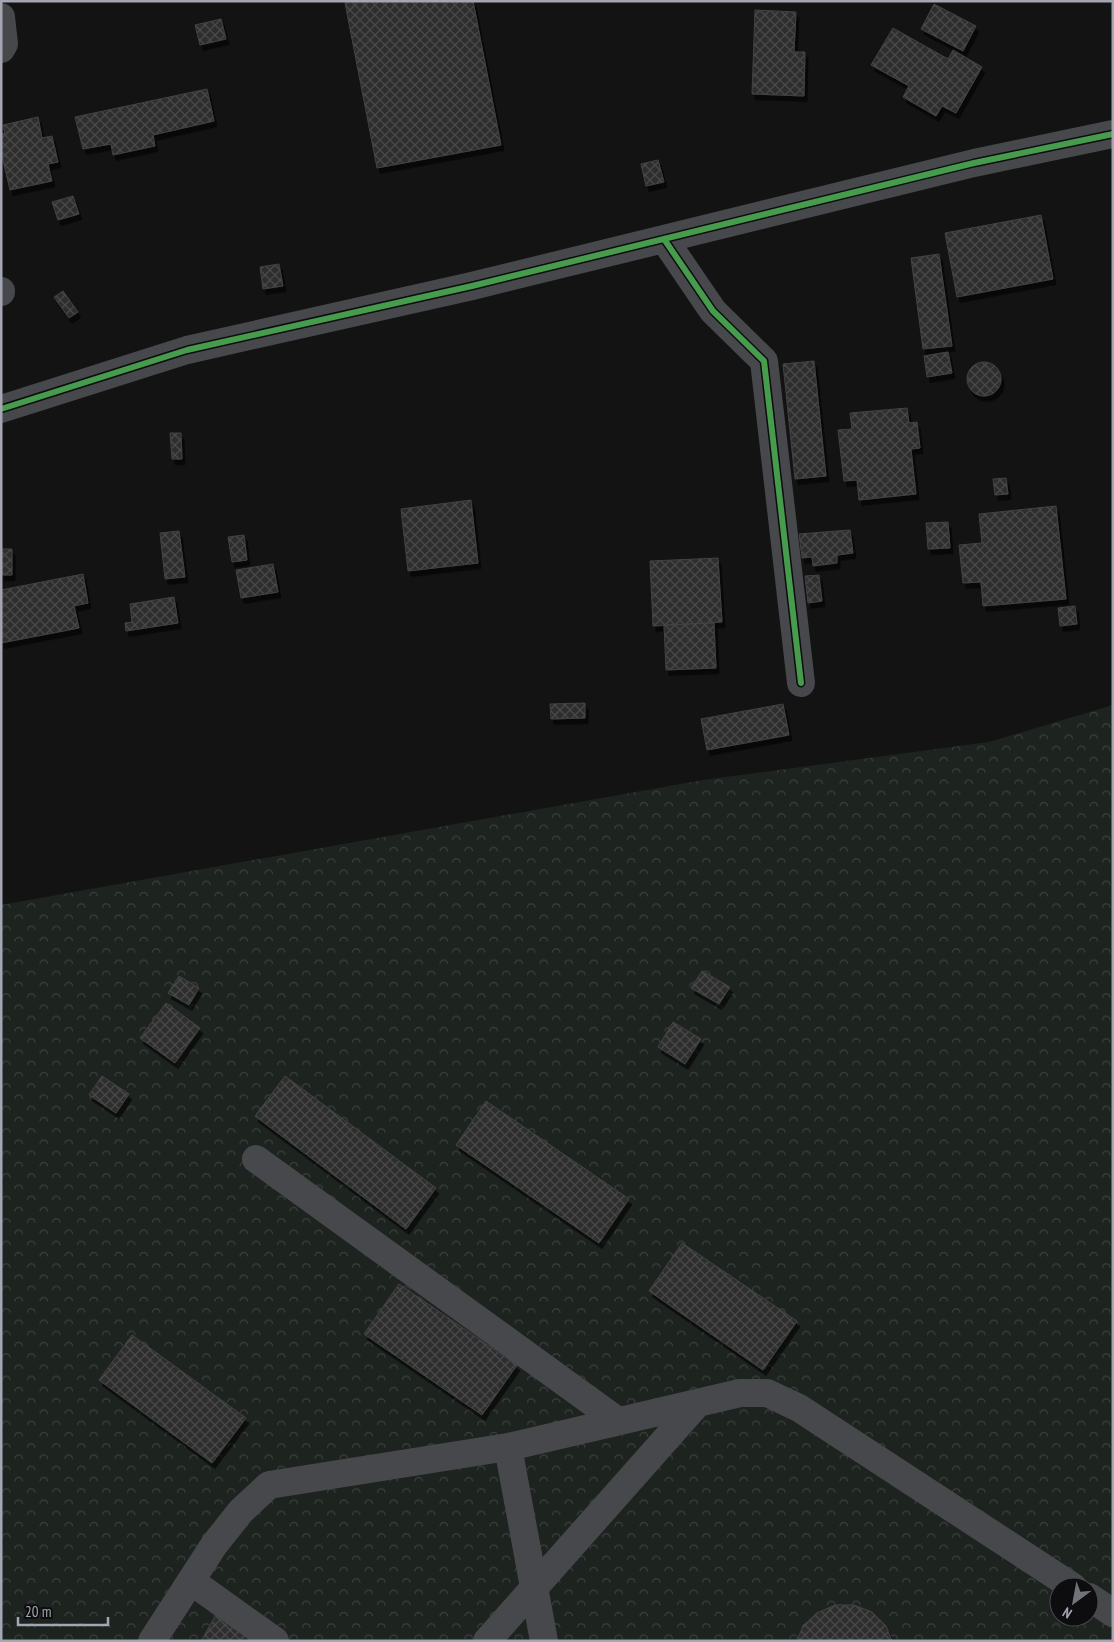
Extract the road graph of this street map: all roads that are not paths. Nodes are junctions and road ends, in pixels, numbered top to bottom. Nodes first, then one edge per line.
1 (1, 17) edge
2 (1, 49) edge
3 (1113, 134) edge
4 (664, 239) junction
5 (1, 409) edge
6 (801, 683) dead end
7 (256, 1159) dead end
8 (697, 1404) junction
9 (618, 1421) junction
10 (508, 1447) junction
11 (1059, 1577) edge
12 (191, 1581) junction
13 (534, 1589) junction
14 (1099, 1604) edge
15 (1113, 1613) edge
16 (152, 1641) edge
17 (275, 1641) edge
18 (487, 1641) edge
19 (544, 1641) edge

1 - 2 street
3 - 4 street
4 - 5 street
4 - 6 street
7 - 9 street
8 - 9 street
8 - 11 street
8 - 13 street
9 - 10 street
10 - 12 street
10 - 13 street
12 - 16 street
12 - 17 street
13 - 18 street
13 - 19 street
14 - 15 street

